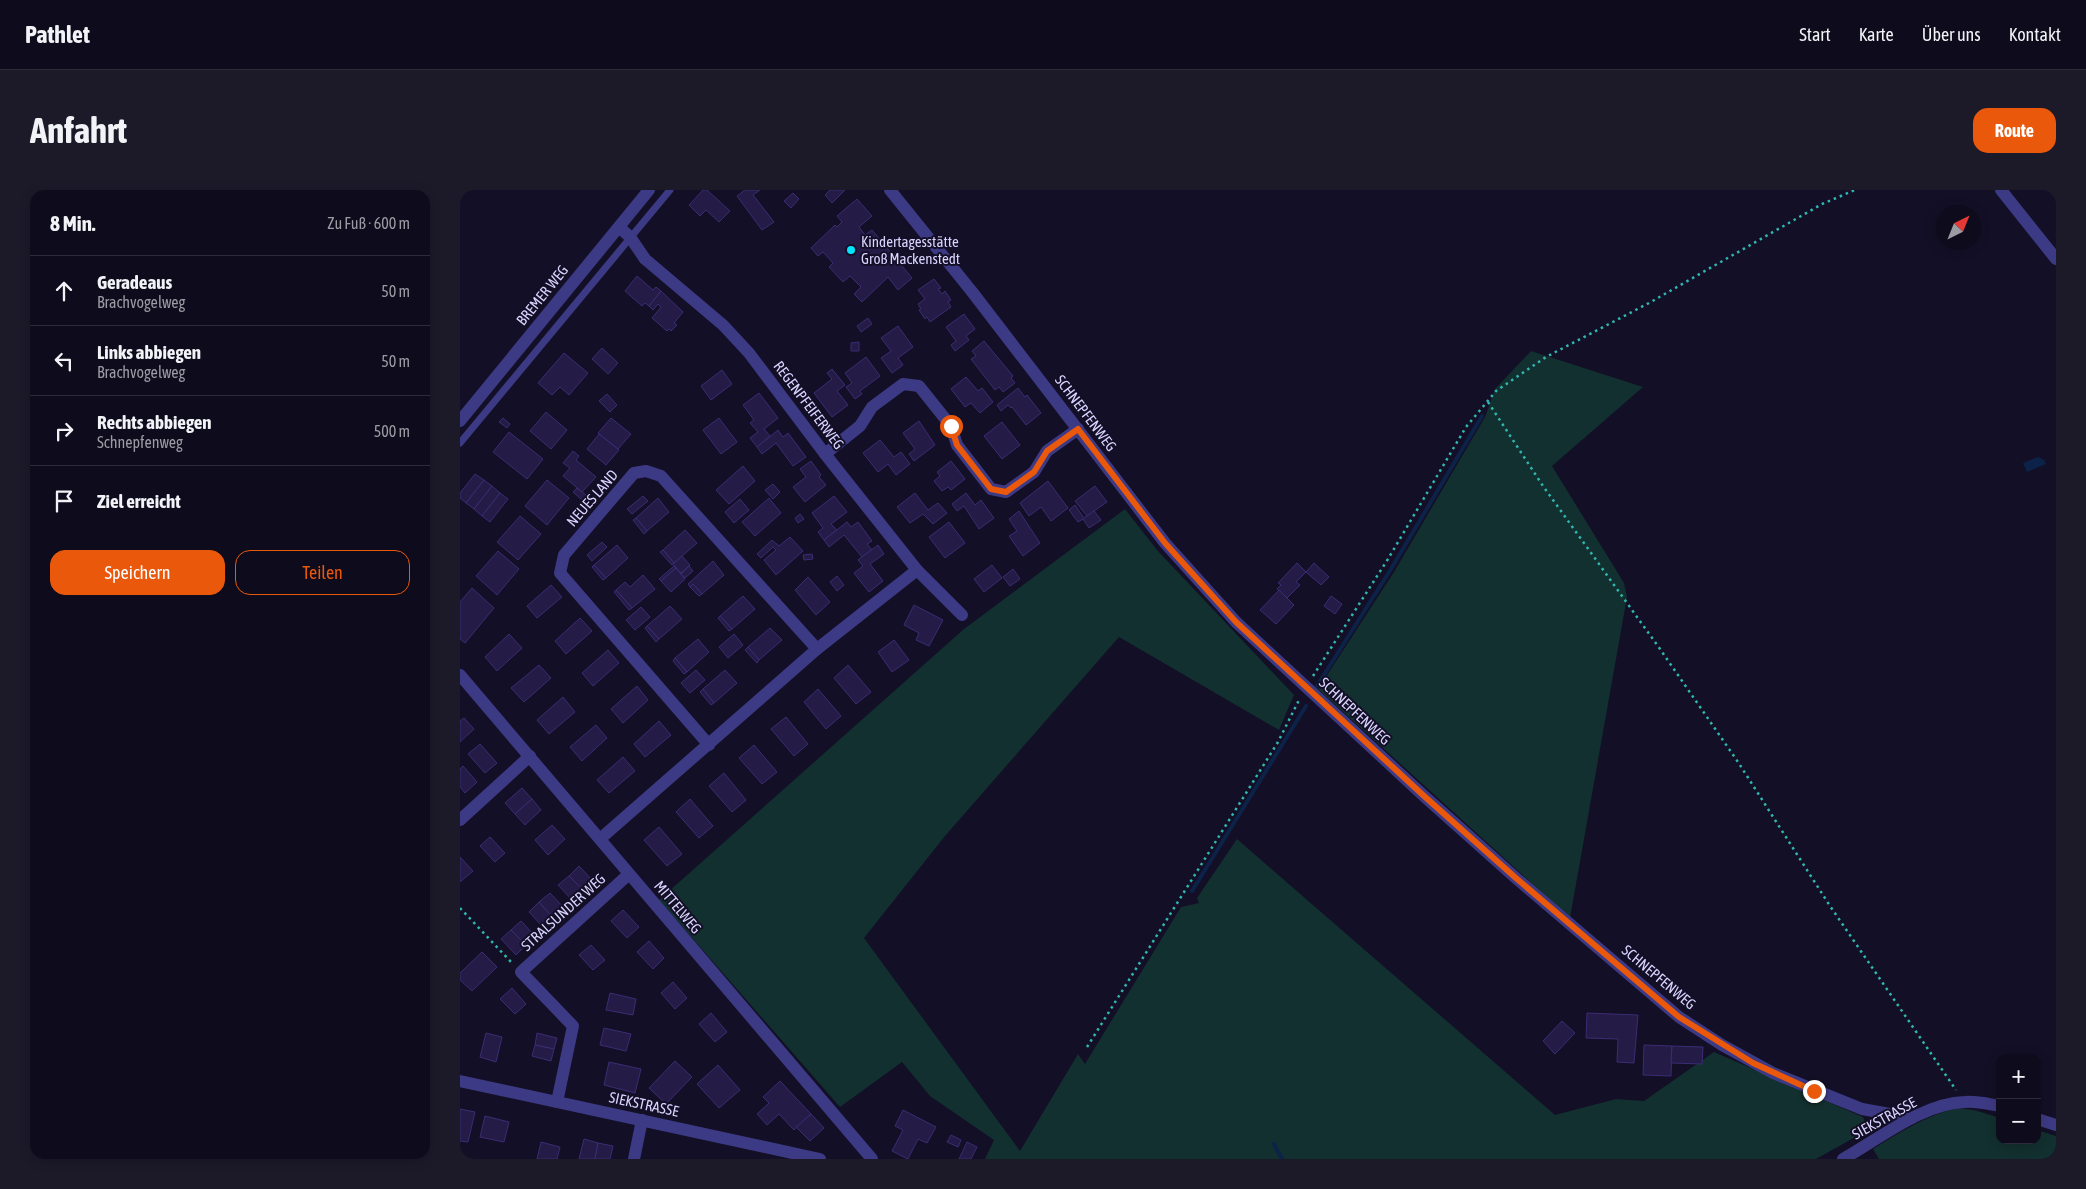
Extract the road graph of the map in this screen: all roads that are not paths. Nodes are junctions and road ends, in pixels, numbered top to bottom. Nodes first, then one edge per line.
1 (649, 190) edge
2 (670, 190) edge
3 (890, 190) edge
4 (2001, 190) edge
5 (618, 227) junction
6 (630, 237) junction
7 (2056, 259) edge
8 (509, 362) junction
9 (520, 370) junction
10 (460, 421) edge
11 (1078, 429) junction
12 (460, 443) edge
13 (825, 454) junction
14 (917, 570) junction
15 (962, 615) dead end
16 (817, 650) junction
17 (460, 675) edge
18 (709, 745) junction
19 (530, 756) junction
20 (460, 820) edge
21 (600, 839) junction
22 (629, 874) junction
23 (460, 1081) edge
24 (557, 1102) junction
25 (1996, 1106) edge
26 (1912, 1118) junction
27 (642, 1120) junction
28 (2041, 1120) edge
29 (2056, 1125) edge
30 (634, 1159) edge
31 (820, 1159) edge
32 (872, 1159) edge
33 (1844, 1159) edge

1 - 5 street, BREMER WEG
2 - 6 lane
3 - 11 street, SCHNEPFENWEG
4 - 7 street
5 - 6 street, REGENPFEIFERWEG
5 - 8 street, BREMER WEG
6 - 9 lane
6 - 13 street, REGENPFEIFERWEG
8 - 9 lane
8 - 10 street, BREMER WEG
9 - 12 lane
11 - 13 street
11 - 26 street, SCHNEPFENWEG
13 - 14 street, REGENPFEIFERWEG
14 - 15 street, REGENPFEIFERWEG
14 - 16 street
16 - 18 street
16 - 18 street, NEUES LAND
17 - 19 street, MITTELWEG
18 - 21 street
19 - 20 street
19 - 21 street, MITTELWEG
21 - 22 street, MITTELWEG
22 - 24 street, STRALSUNDER WEG
22 - 32 street, MITTELWEG
23 - 24 street, SIEKSTRASSE
24 - 27 street, SIEKSTRASSE
25 - 26 street, SIEKSTRASSE
26 - 33 street, SIEKSTRASSE
27 - 30 street
27 - 31 street, SIEKSTRASSE
28 - 29 street

